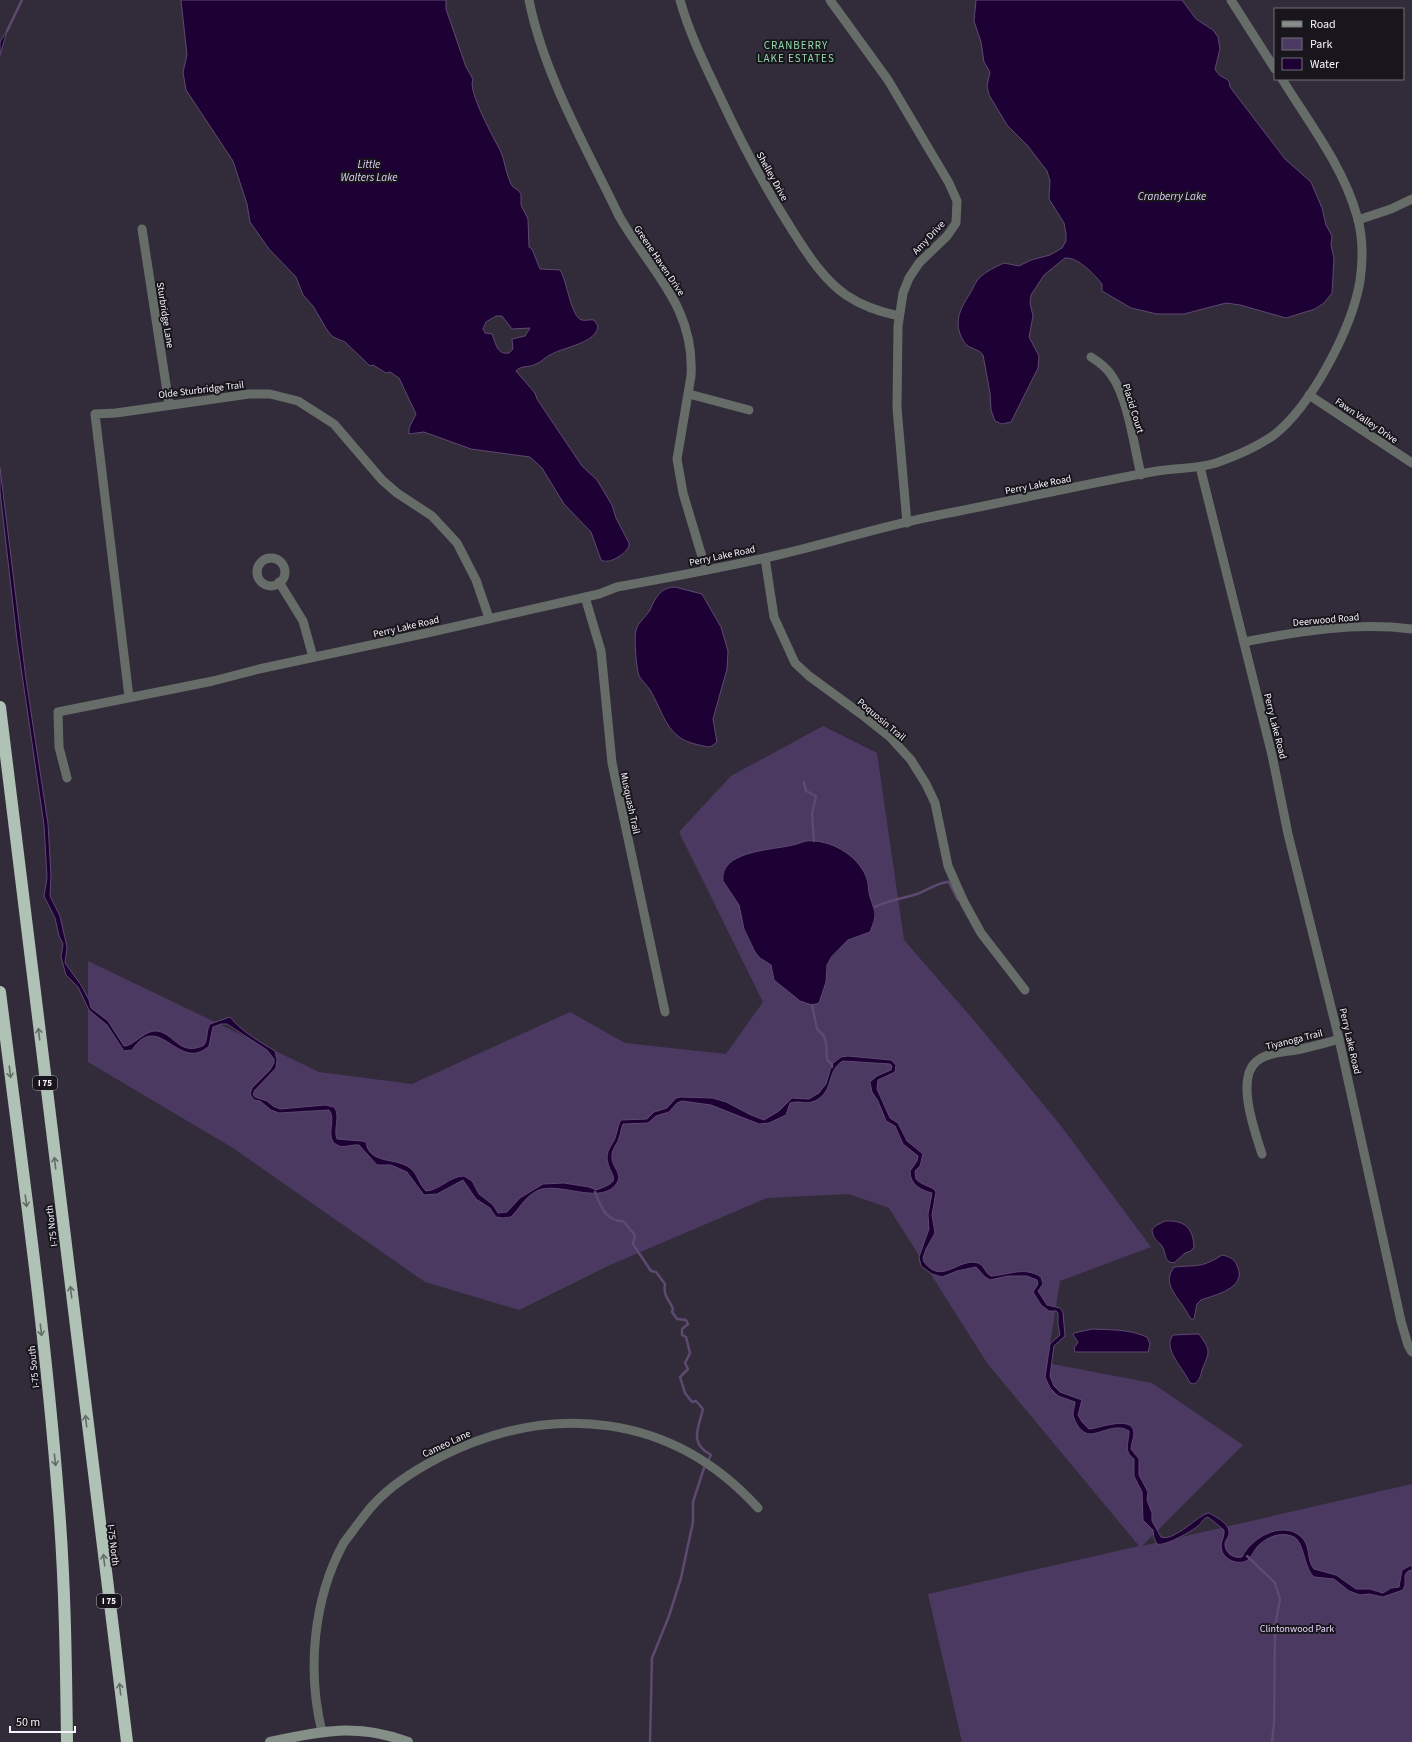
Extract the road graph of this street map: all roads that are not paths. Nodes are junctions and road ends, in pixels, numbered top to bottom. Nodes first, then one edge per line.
1 (529, 0) edge
2 (680, 0) edge
3 (830, 0) edge
4 (1231, 0) edge
5 (1274, 67) edge
6 (1283, 80) edge
7 (1412, 199) edge
8 (1358, 220) junction
9 (142, 229) dead end
10 (899, 316) junction
11 (1091, 358) dead end
12 (689, 394) junction
13 (1309, 395) junction
14 (169, 404) junction
15 (749, 410) dead end
16 (1412, 463) edge
17 (1200, 467) junction
18 (1142, 475) junction
19 (907, 523) junction
20 (765, 558) junction
21 (706, 570) junction
22 (279, 582) dead end
23 (585, 596) junction
24 (489, 618) junction
25 (1412, 629) edge
26 (1244, 642) junction
27 (313, 657) junction
28 (129, 697) junction
29 (0, 707) edge
30 (67, 778) dead end
31 (1024, 990) dead end
32 (0, 992) edge
33 (665, 1012) dead end
34 (1339, 1039) junction
35 (1262, 1154) dead end
36 (1412, 1352) edge
37 (758, 1508) dead end
38 (322, 1732) junction
39 (67, 1742) edge
40 (126, 1742) edge
41 (270, 1742) edge
42 (408, 1742) edge

1 - 12 street, Greene Haven Drive
2 - 10 street, Shelley Drive
3 - 10 street, Amy Drive
4 - 5 street
6 - 8 street
7 - 8 street
8 - 13 street
9 - 14 street, Sturbridge Lane
10 - 19 street, Amy Drive
11 - 18 street, Placid Court
12 - 15 street
12 - 21 street, Greene Haven Drive
13 - 16 street, Fawn Valley Drive
13 - 17 street
14 - 24 street, Olde Sturbridge Trail
14 - 28 street, Olde Sturbridge Trail
17 - 18 street, Perry Lake Road
17 - 26 street, Perry Lake Road
18 - 19 street, Perry Lake Road
19 - 20 street, Perry Lake Road
20 - 21 street, Perry Lake Road
20 - 31 street, Poquosin Trail
21 - 23 street, Perry Lake Road
22 - 27 street
23 - 24 street, Perry Lake Road
23 - 33 street, Musquash Trail
24 - 27 street, Perry Lake Road
25 - 26 street, Deerwood Road
26 - 34 street, Perry Lake Road
27 - 28 street, Perry Lake Road
28 - 30 street, Perry Lake Road
40 -> 29 highway, I-75 North / I 75
32 -> 39 highway, I-75 South
34 - 35 street, Tiyanoga Trail
34 - 36 street, Perry Lake Road
37 - 38 street, Cameo Lane
38 - 41 street
38 - 42 street

